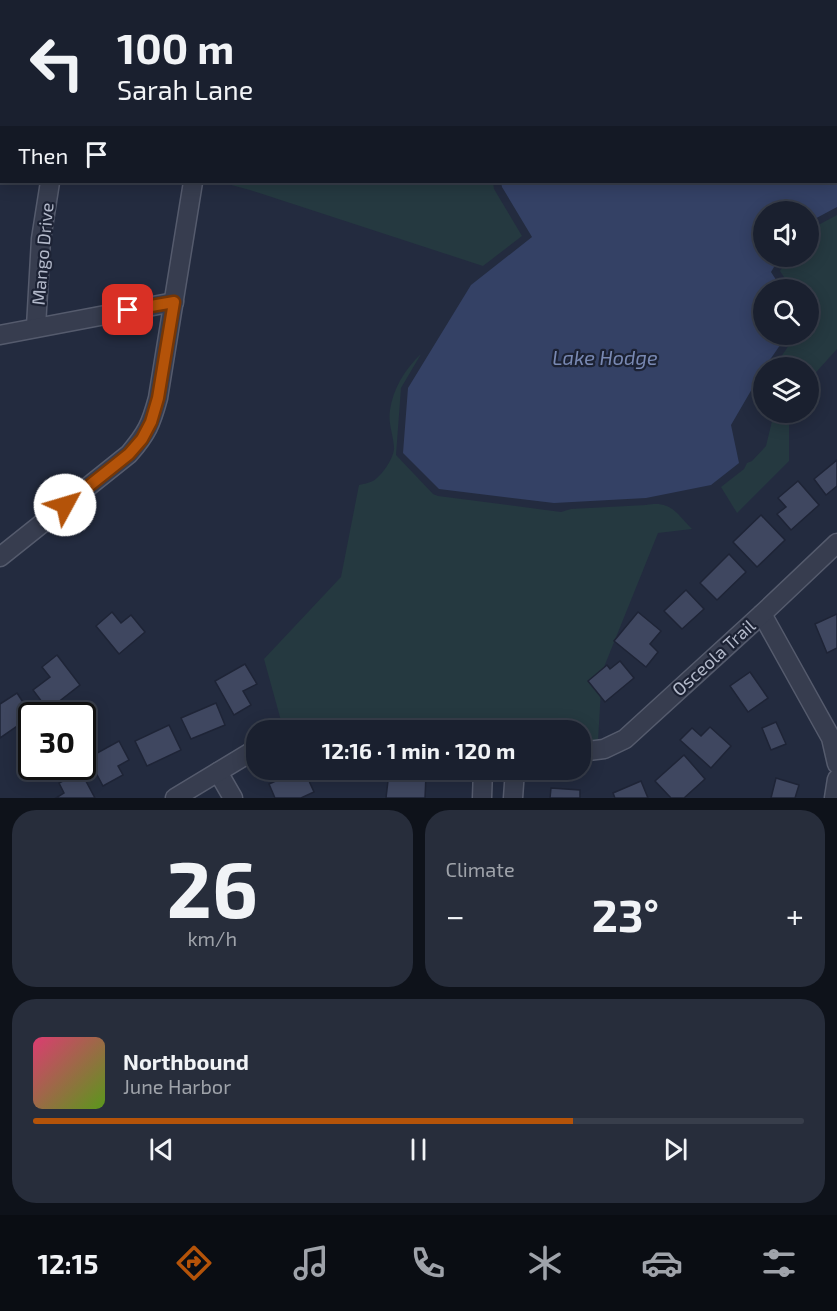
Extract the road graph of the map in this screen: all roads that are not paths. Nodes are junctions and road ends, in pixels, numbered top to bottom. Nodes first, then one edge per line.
1 (50, 183) edge
2 (193, 183) edge
3 (174, 302) junction
4 (36, 327) junction
5 (0, 335) edge
6 (837, 543) edge
7 (0, 557) edge
8 (762, 614) junction
9 (591, 751) edge
10 (246, 755) edge
11 (837, 764) edge
12 (218, 772) junction
13 (837, 779) edge
14 (483, 780) edge
15 (514, 780) edge
16 (176, 798) edge
17 (233, 798) edge
18 (482, 798) edge
19 (513, 798) edge
20 (834, 798) edge

1 - 4 street, Mango Drive
2 - 3 street
3 - 4 street
3 - 7 street
4 - 5 street
6 - 8 street, Osceola Trail
8 - 9 street, Osceola Trail
8 - 11 street
10 - 12 street
12 - 16 street
12 - 17 street
13 - 20 street
14 - 18 street
15 - 19 street

